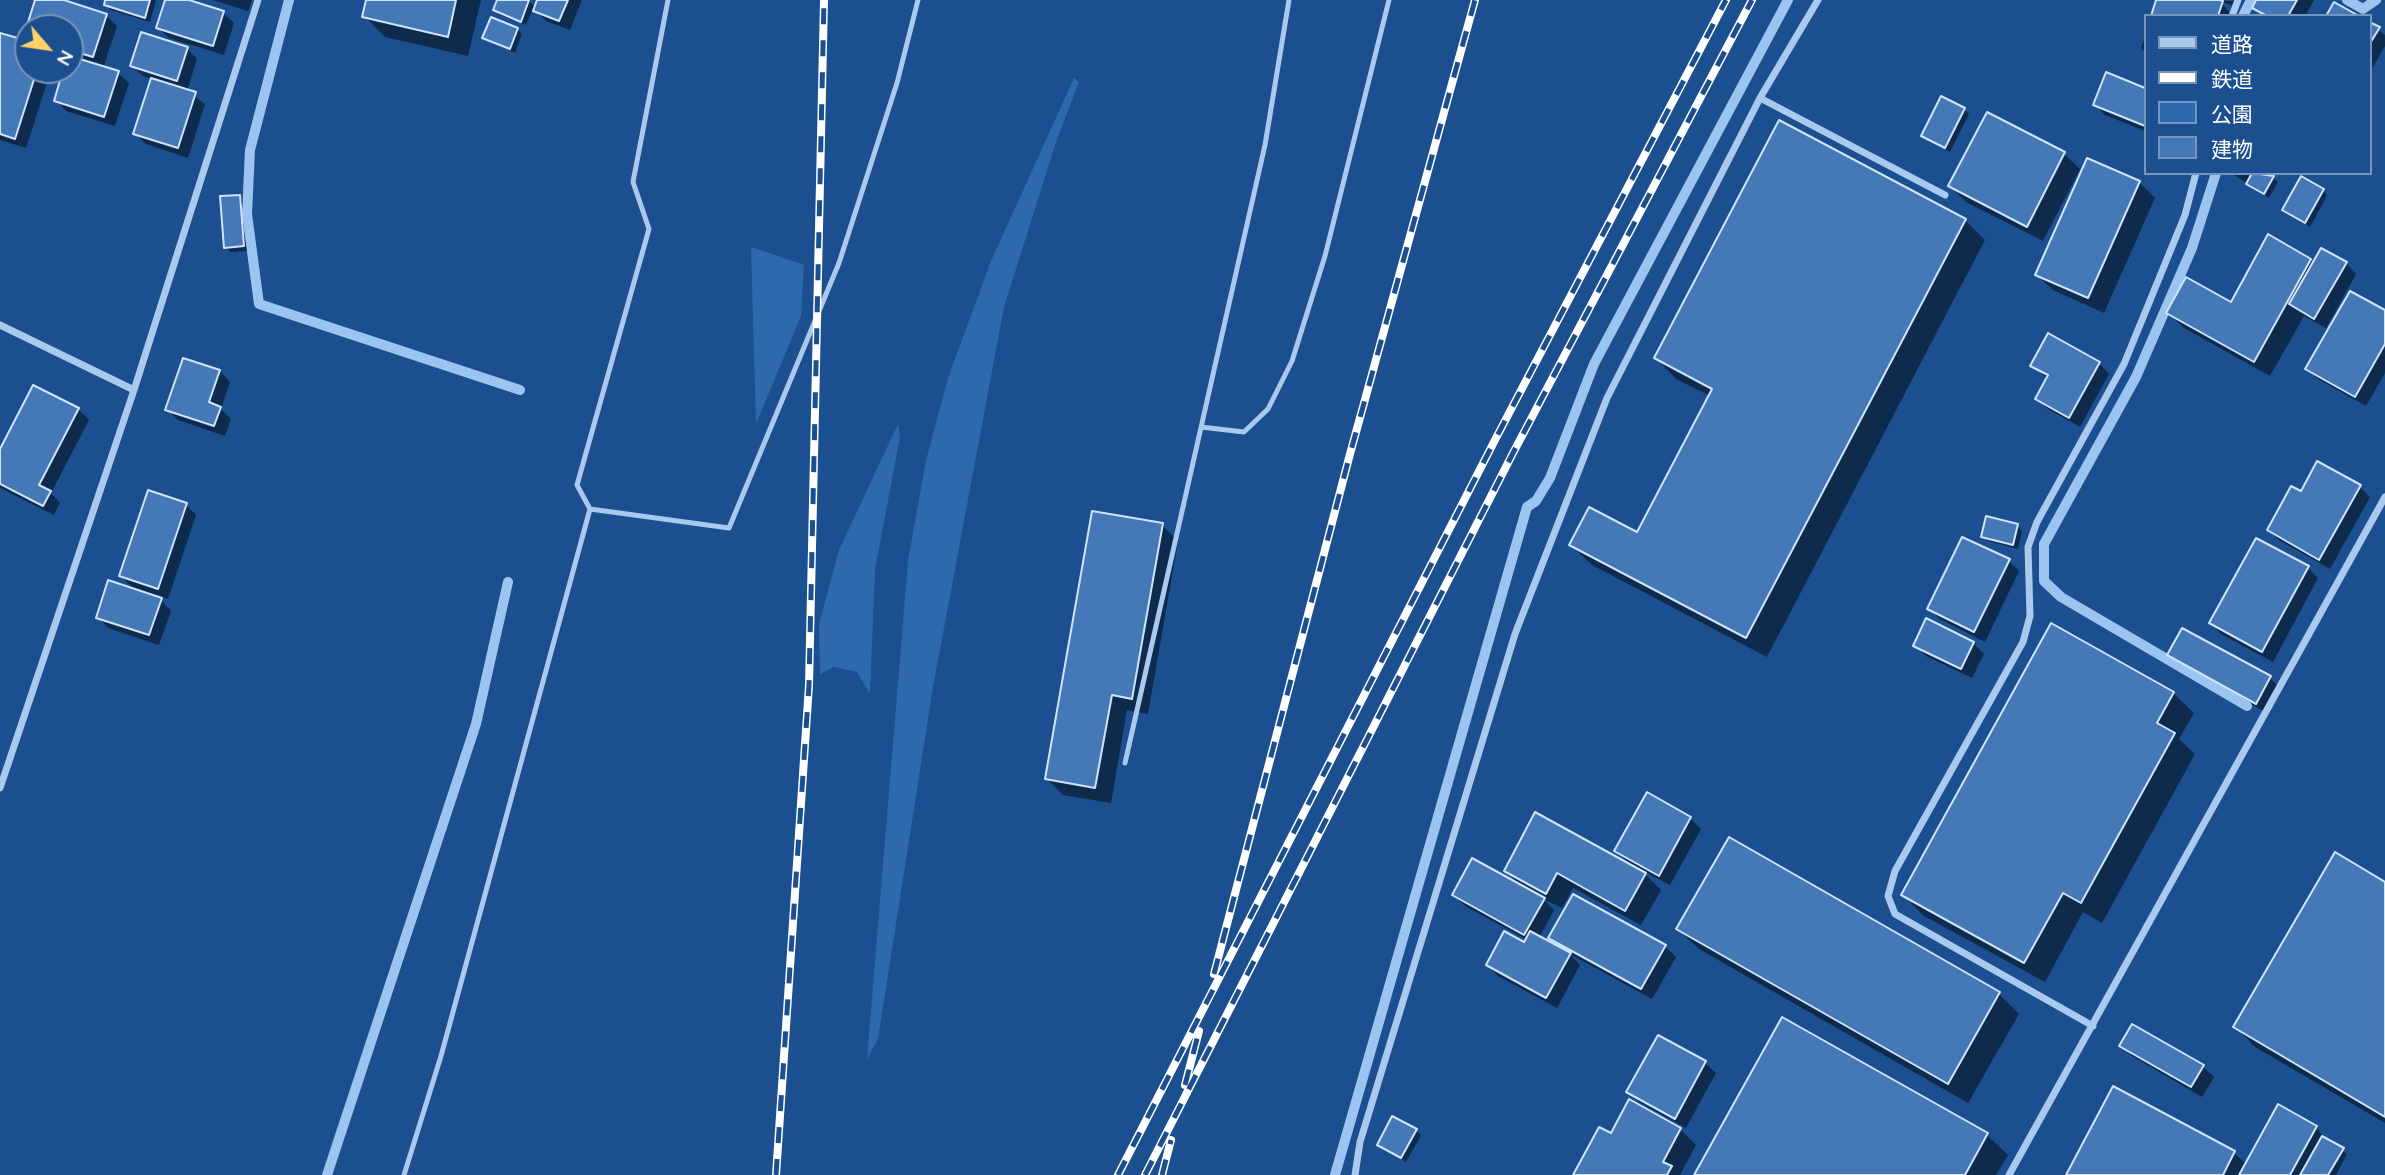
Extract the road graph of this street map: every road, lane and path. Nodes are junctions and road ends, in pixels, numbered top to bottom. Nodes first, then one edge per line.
1 (258, 0) edge
2 (668, 0) edge
3 (918, 0) edge
4 (1289, 0) edge
5 (1389, 0) edge
6 (1818, 0) edge
7 (1760, 98) junction
8 (2195, 175) edge
9 (1945, 195) dead end
10 (0, 325) edge
11 (134, 390) junction
12 (1201, 427) junction
13 (2385, 497) edge
14 (590, 509) junction
15 (1125, 762) dead end
16 (0, 788) edge
17 (2093, 1026) junction
18 (404, 1175) edge
19 (1355, 1175) edge
20 (2009, 1175) edge

1 - 11 street
2 - 14 lane
3 - 14 lane
4 - 12 lane
5 - 12 lane
6 - 7 street
7 - 9 street
7 - 19 street
8 - 17 street
10 - 11 street
11 - 16 street
12 - 15 lane
13 - 17 street
14 - 18 lane
17 - 20 street

